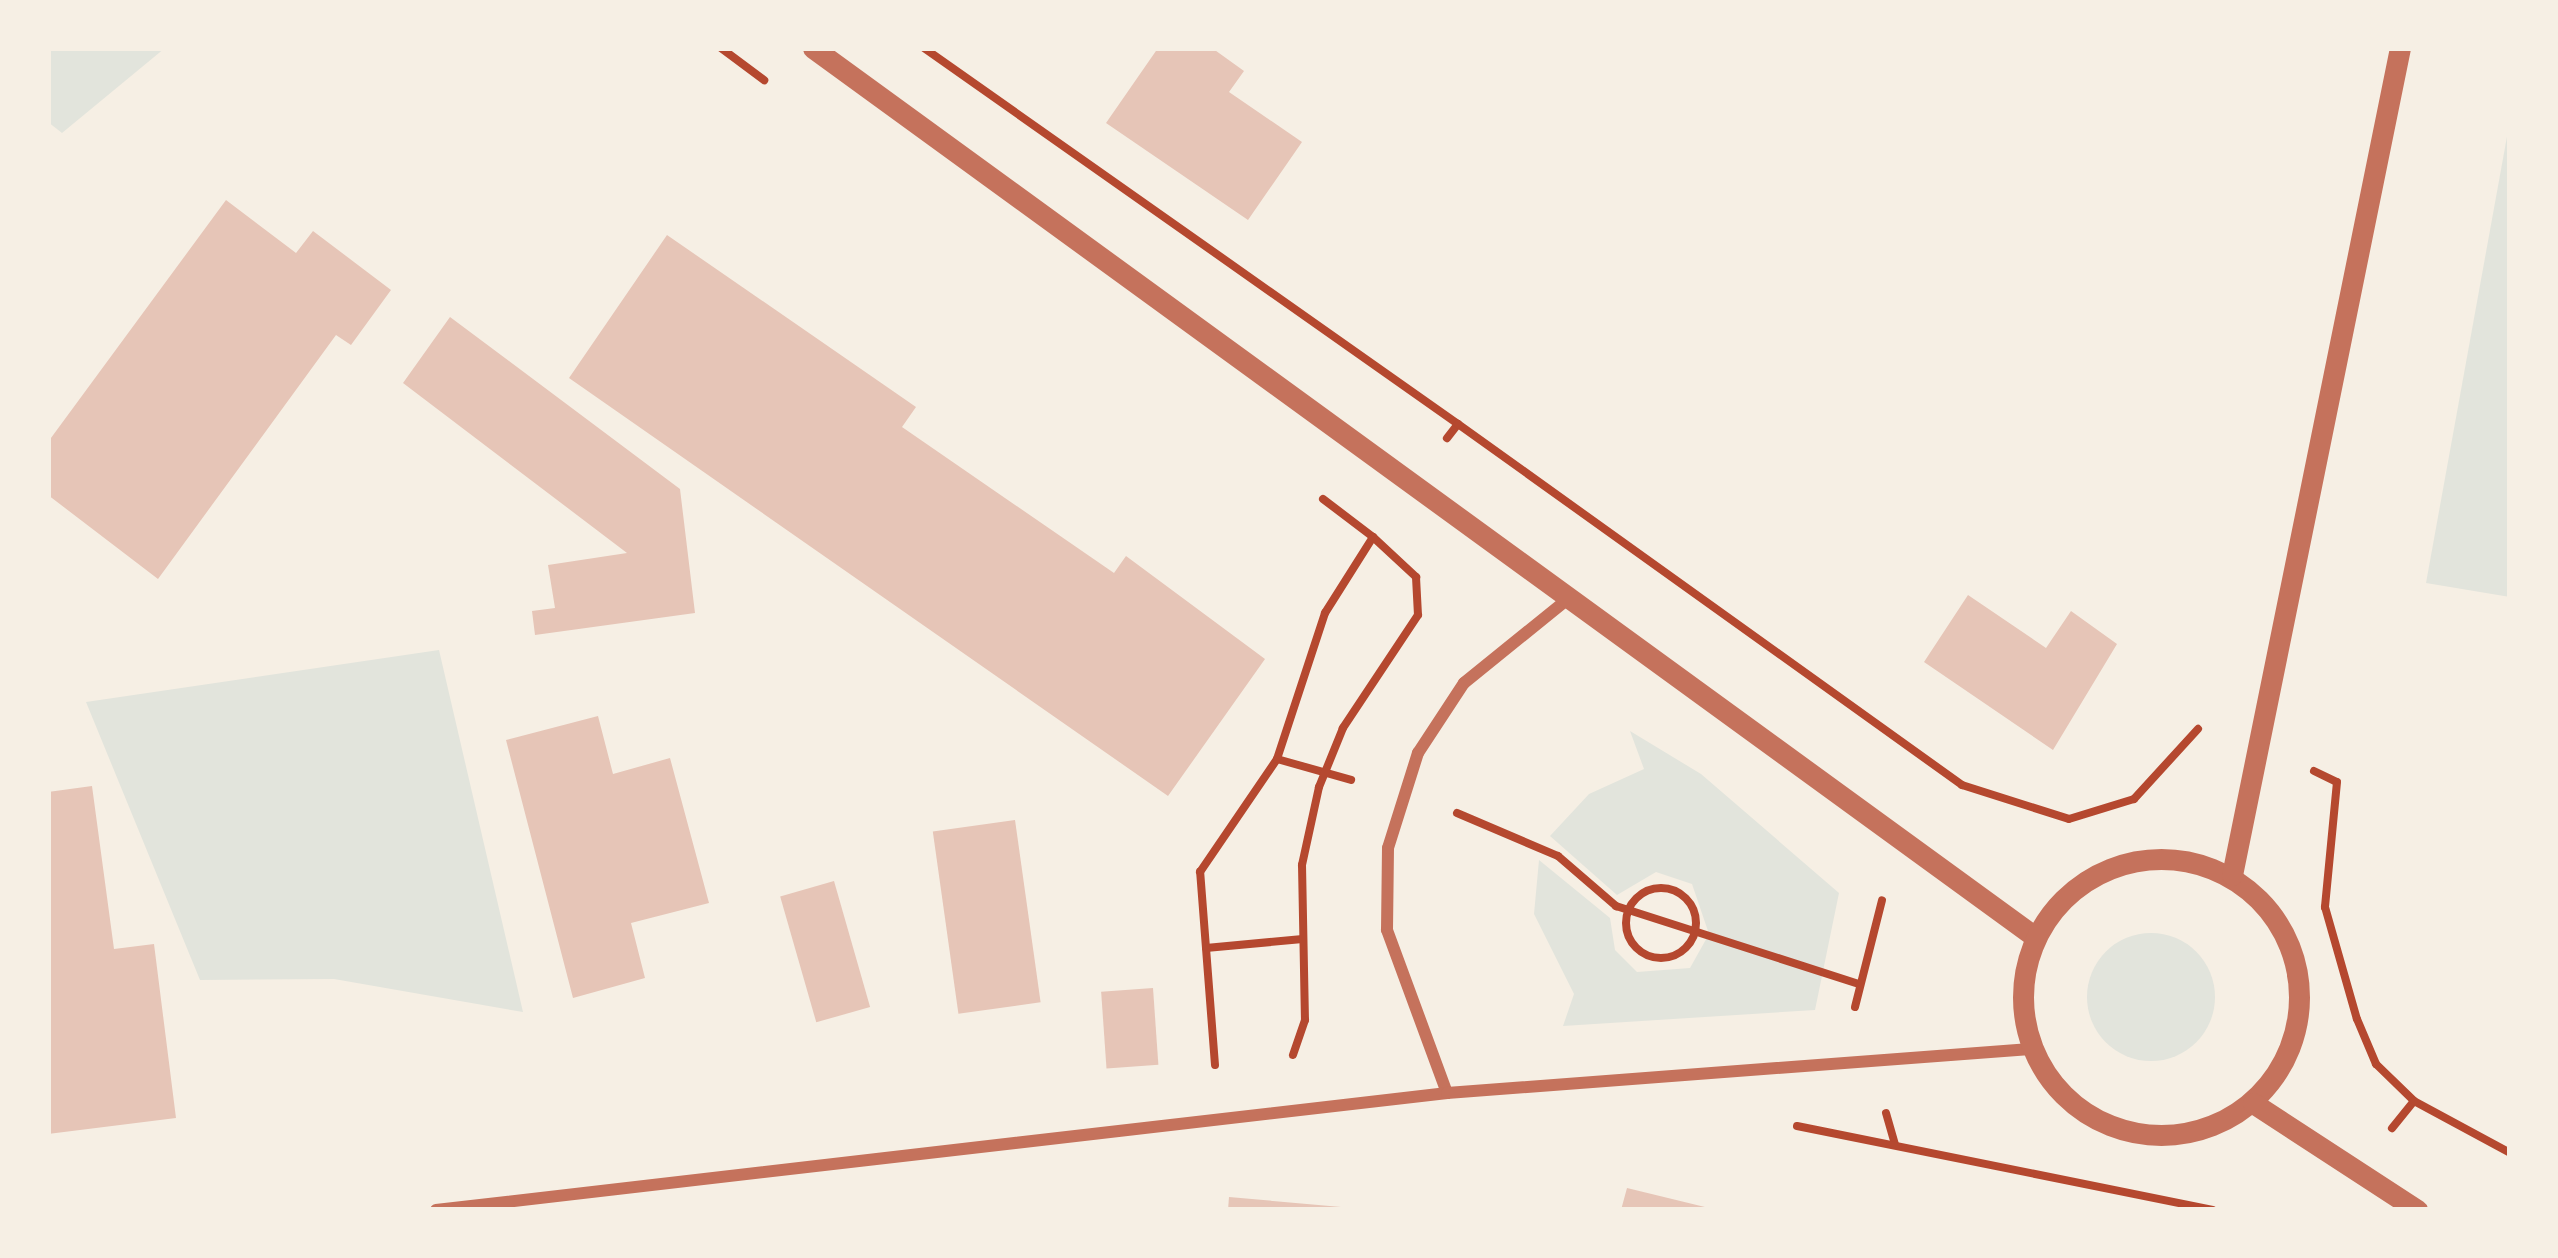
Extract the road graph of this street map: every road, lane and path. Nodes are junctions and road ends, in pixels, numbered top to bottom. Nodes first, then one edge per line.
1 (813, 48) edge
2 (2400, 48) edge
3 (1458, 424) dead end
4 (1373, 537) dead end
5 (1570, 597) junction
6 (2204, 723) dead end
7 (1277, 759) junction
8 (2337, 782) dead end
9 (1404, 796) junction
10 (2232, 875) junction
11 (1875, 908) dead end
12 (1629, 910) junction
13 (1695, 930) junction
14 (2034, 935) junction
15 (1303, 939) dead end
16 (1206, 948) junction
17 (1859, 984) junction
18 (1855, 1006) dead end
19 (2030, 1049) junction
20 (1216, 1079) dead end
21 (1448, 1093) junction
22 (2414, 1101) junction
23 (2253, 1103) junction
24 (1894, 1144) dead end
25 (2510, 1153) edge
26 (2355, 1172) junction
27 (436, 1210) edge
28 (2213, 1210) edge
29 (2417, 1210) edge

1 - 5 street
2 - 10 street
3 - 6 path
4 - 7 path
5 - 9 street
5 - 14 street
7 - 9 path
7 - 16 path
8 - 22 path
9 - 12 path
9 - 21 street
10 - 14 street
10 - 23 street
11 - 17 path
12 - 13 path
12 - 13 path
12 - 13 path
13 - 17 path
14 - 19 street
15 - 16 path
16 - 20 path
17 - 18 path
19 - 21 street
19 - 23 street
21 - 27 street
22 - 25 path
22 - 26 path
23 - 26 street
24 - 28 path
26 - 29 street

